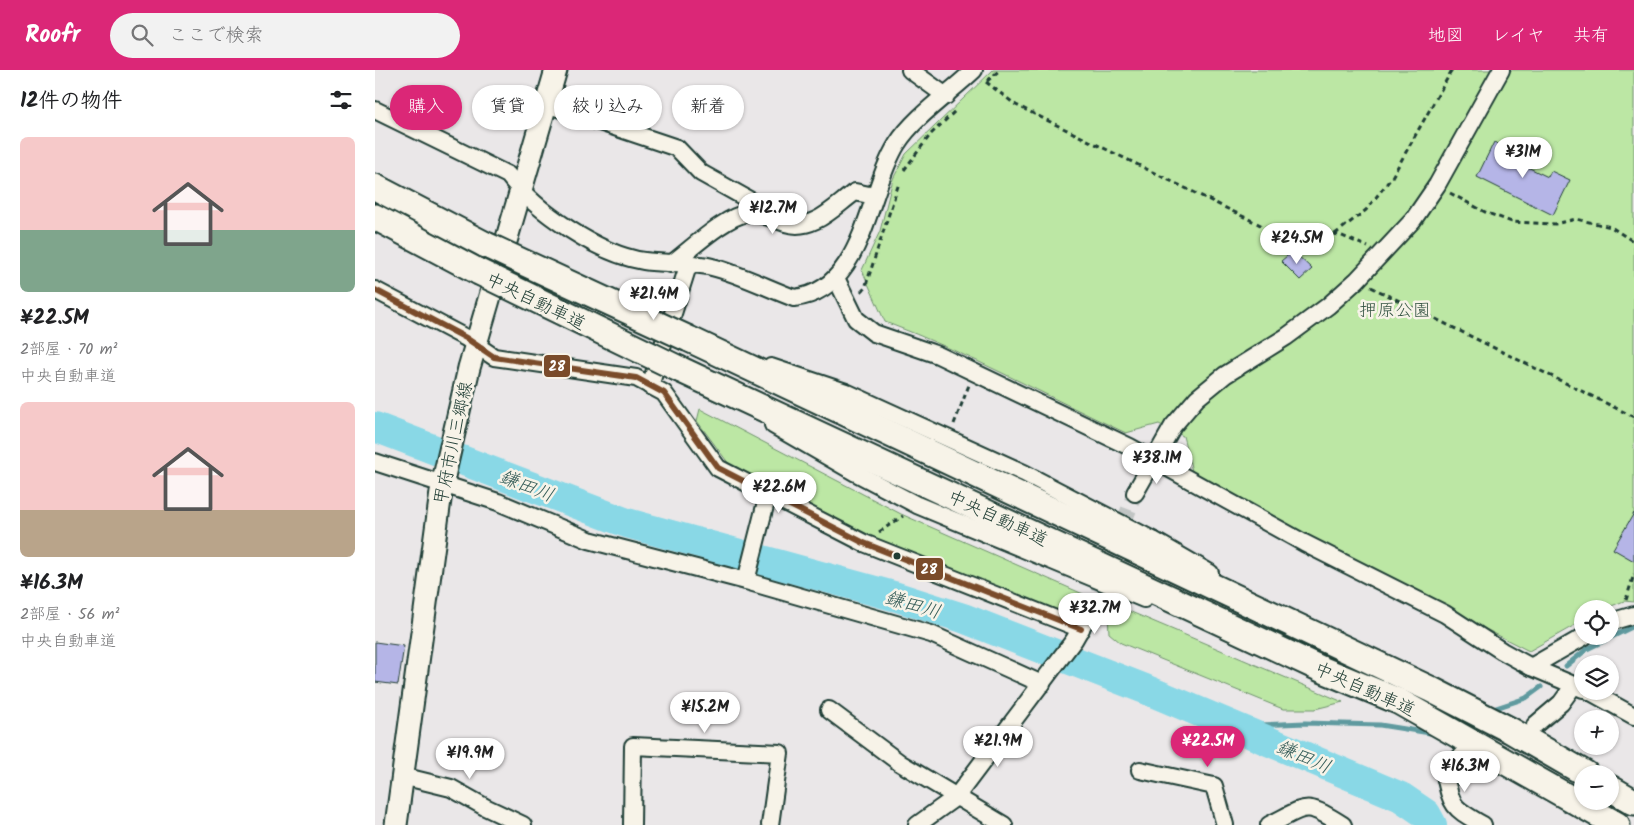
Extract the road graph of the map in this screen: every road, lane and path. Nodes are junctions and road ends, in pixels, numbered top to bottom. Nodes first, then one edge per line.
1 (556, 70) edge
2 (910, 70) edge
3 (974, 70) edge
4 (1000, 70) edge
5 (1452, 70) edge
6 (1501, 70) edge
7 (986, 82) junction
8 (981, 87) dead end
9 (946, 96) junction
10 (546, 104) junction
11 (956, 109) dead end
12 (375, 110) edge
13 (903, 171) dead end
14 (900, 180) dead end
15 (1437, 185) junction
16 (375, 187) edge
17 (522, 193) junction
18 (874, 196) junction
19 (759, 214) junction
20 (375, 217) edge
21 (1335, 234) junction
22 (1634, 242) edge
23 (1383, 253) junction
24 (671, 264) junction
25 (688, 266) junction
26 (836, 278) junction
27 (1357, 280) junction
28 (375, 290) edge
29 (849, 305) junction
30 (689, 339) junction
31 (476, 346) junction
32 (679, 369) junction
33 (974, 373) junction
34 (650, 386) junction
35 (1634, 417) edge
36 (948, 438) junction
37 (1153, 461) junction
38 (375, 462) edge
39 (443, 481) junction
40 (1135, 493) tunnel mouth
41 (768, 494) junction
42 (917, 505) junction
43 (864, 543) junction
44 (1634, 574) edge
45 (746, 581) junction
46 (1089, 614) tunnel mouth
47 (1622, 618) edge
48 (1078, 635) junction
49 (1574, 642) edge
50 (1332, 644) junction
51 (1531, 667) junction
52 (1321, 669) junction
53 (1044, 680) junction
54 (1574, 685) edge
55 (1574, 694) edge
56 (1604, 700) edge
57 (829, 710) dead end
58 (1634, 716) edge
59 (1535, 725) dead end
60 (1469, 749) junction
61 (1574, 767) edge
62 (1140, 770) dead end
63 (402, 776) junction
64 (1619, 793) edge
65 (956, 798) junction
66 (1634, 802) edge
67 (395, 825) edge
68 (523, 825) edge
69 (632, 825) edge
70 (770, 825) edge
71 (917, 825) edge
72 (1004, 825) edge
73 (1225, 825) edge
74 (1269, 825) edge
75 (1343, 825) edge
76 (1483, 825) edge
77 (1617, 825) edge

1 - 10 main road, 甲府市川三郷線
2 - 9 street
3 - 9 street
4 - 7 path
5 - 21 path
6 - 15 street
7 - 8 path
7 - 21 path
9 - 18 street
10 - 17 main road, 甲府市川三郷線
10 - 19 street
11 - 13 path
12 - 17 street
14 - 29 path
15 - 22 path
15 - 23 street
16 - 30 highway, 中央自動車道, bridge
17 - 24 street
17 - 31 main road, 甲府市川三郷線
18 - 19 street
18 - 26 street
19 - 24 street
20 - 32 highway, 中央自動車道, bridge
21 - 23 path
23 - 27 street
24 - 25 street
25 - 26 street
25 - 34 street
26 - 29 street
27 - 35 path
27 - 37 street
28 - 31 street
29 - 33 street
30 - 36 street
30 - 50 highway, 中央自動車道
31 - 34 street
31 - 39 main road, 甲府市川三郷線
32 - 42 street
32 - 52 highway, 中央自動車道
33 - 36 path
33 - 37 street
34 - 41 street
36 - 50 street
37 - 40 street
37 - 51 street
38 - 39 street
39 - 45 street
39 - 63 main road, 甲府市川三郷線
41 - 43 street
41 - 45 street
42 - 43 path
42 - 52 street
43 - 48 street
44 - 47 path
45 - 53 street
46 - 48 street
48 - 53 street
49 - 51 street
50 - 61 highway, 中央自動車道
51 - 54 street
52 - 60 highway, 中央自動車道
53 - 65 street
55 - 59 street
56 - 58 street
57 - 65 street
60 - 76 street
60 - 77 highway, 中央自動車道
62 - 73 street
63 - 67 main road, 甲府市川三郷線
63 - 68 street
64 - 66 highway
65 - 71 street
65 - 72 street
69 - 70 street
74 - 75 street

